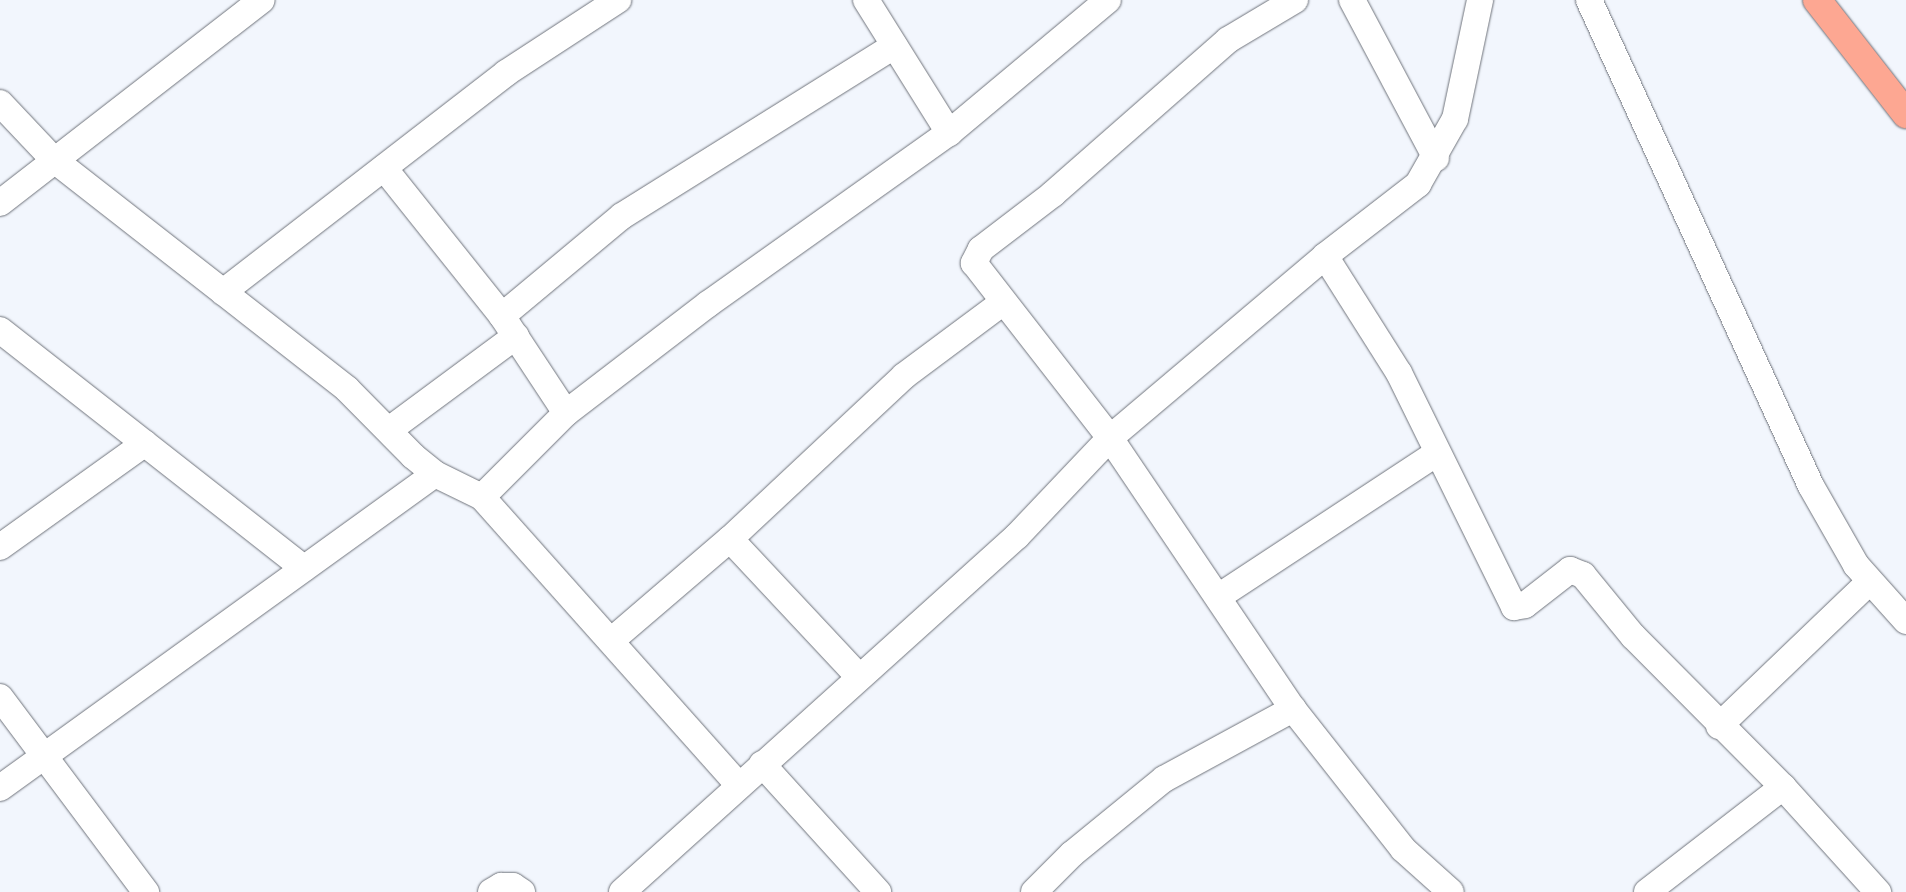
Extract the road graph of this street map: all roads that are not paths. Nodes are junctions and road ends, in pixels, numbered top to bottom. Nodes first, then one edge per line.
1 (262, 0) edge
2 (618, 0) edge
3 (866, 0) edge
4 (1108, 0) edge
5 (1295, 0) edge
6 (1352, 0) edge
7 (1480, 0) edge
8 (1589, 0) edge
9 (1817, 0) edge
10 (894, 46) junction
11 (0, 103) edge
12 (1906, 114) edge
13 (949, 133) junction
14 (1436, 158) junction
15 (53, 159) junction
16 (384, 168) junction
17 (0, 203) edge
18 (1325, 256) junction
19 (223, 292) junction
20 (1002, 302) junction
21 (509, 326) junction
22 (0, 330) edge
23 (566, 413) junction
24 (389, 430) junction
25 (1110, 438) junction
26 (146, 443) junction
27 (1436, 454) junction
28 (434, 474) junction
29 (482, 497) junction
30 (730, 539) junction
31 (0, 547) edge
32 (304, 568) junction
33 (1869, 582) junction
34 (1218, 597) junction
35 (1906, 621) edge
36 (612, 640) junction
37 (859, 677) junction
38 (0, 697) edge
39 (1293, 708) junction
40 (1720, 726) junction
41 (44, 756) junction
42 (762, 764) junction
43 (739, 784) junction
44 (1782, 787) junction
45 (0, 788) edge
46 (146, 892) edge
47 (491, 892) edge
48 (522, 892) edge
49 (622, 892) edge
50 (878, 892) edge
51 (1034, 892) edge
52 (1451, 892) edge
53 (1647, 892) edge
54 (1878, 892) edge

1 - 15 street
2 - 16 street
3 - 10 street
4 - 13 street
5 - 20 street
6 - 14 street
7 - 14 street
8 - 33 street
9 - 12 highway
10 - 13 street
10 - 21 street
11 - 15 street
13 - 23 street
14 - 18 street
15 - 17 street
15 - 19 street
16 - 19 street
16 - 21 street
18 - 25 street
18 - 27 street
19 - 24 street
20 - 25 street
20 - 30 street
21 - 23 street
21 - 24 street
22 - 26 street
23 - 29 street
24 - 28 street
25 - 34 street
25 - 37 street
26 - 31 street
26 - 32 street
27 - 34 street
27 - 40 street
28 - 29 street
28 - 32 street
29 - 36 street
30 - 36 street
30 - 37 street
32 - 41 street
33 - 35 street
33 - 40 street
34 - 39 street
36 - 43 street
37 - 42 street
38 - 41 street
39 - 51 street
39 - 52 street
40 - 44 street
41 - 45 street
41 - 46 street
42 - 43 street
42 - 50 street
43 - 49 street
44 - 53 street
44 - 54 street
47 - 48 street

